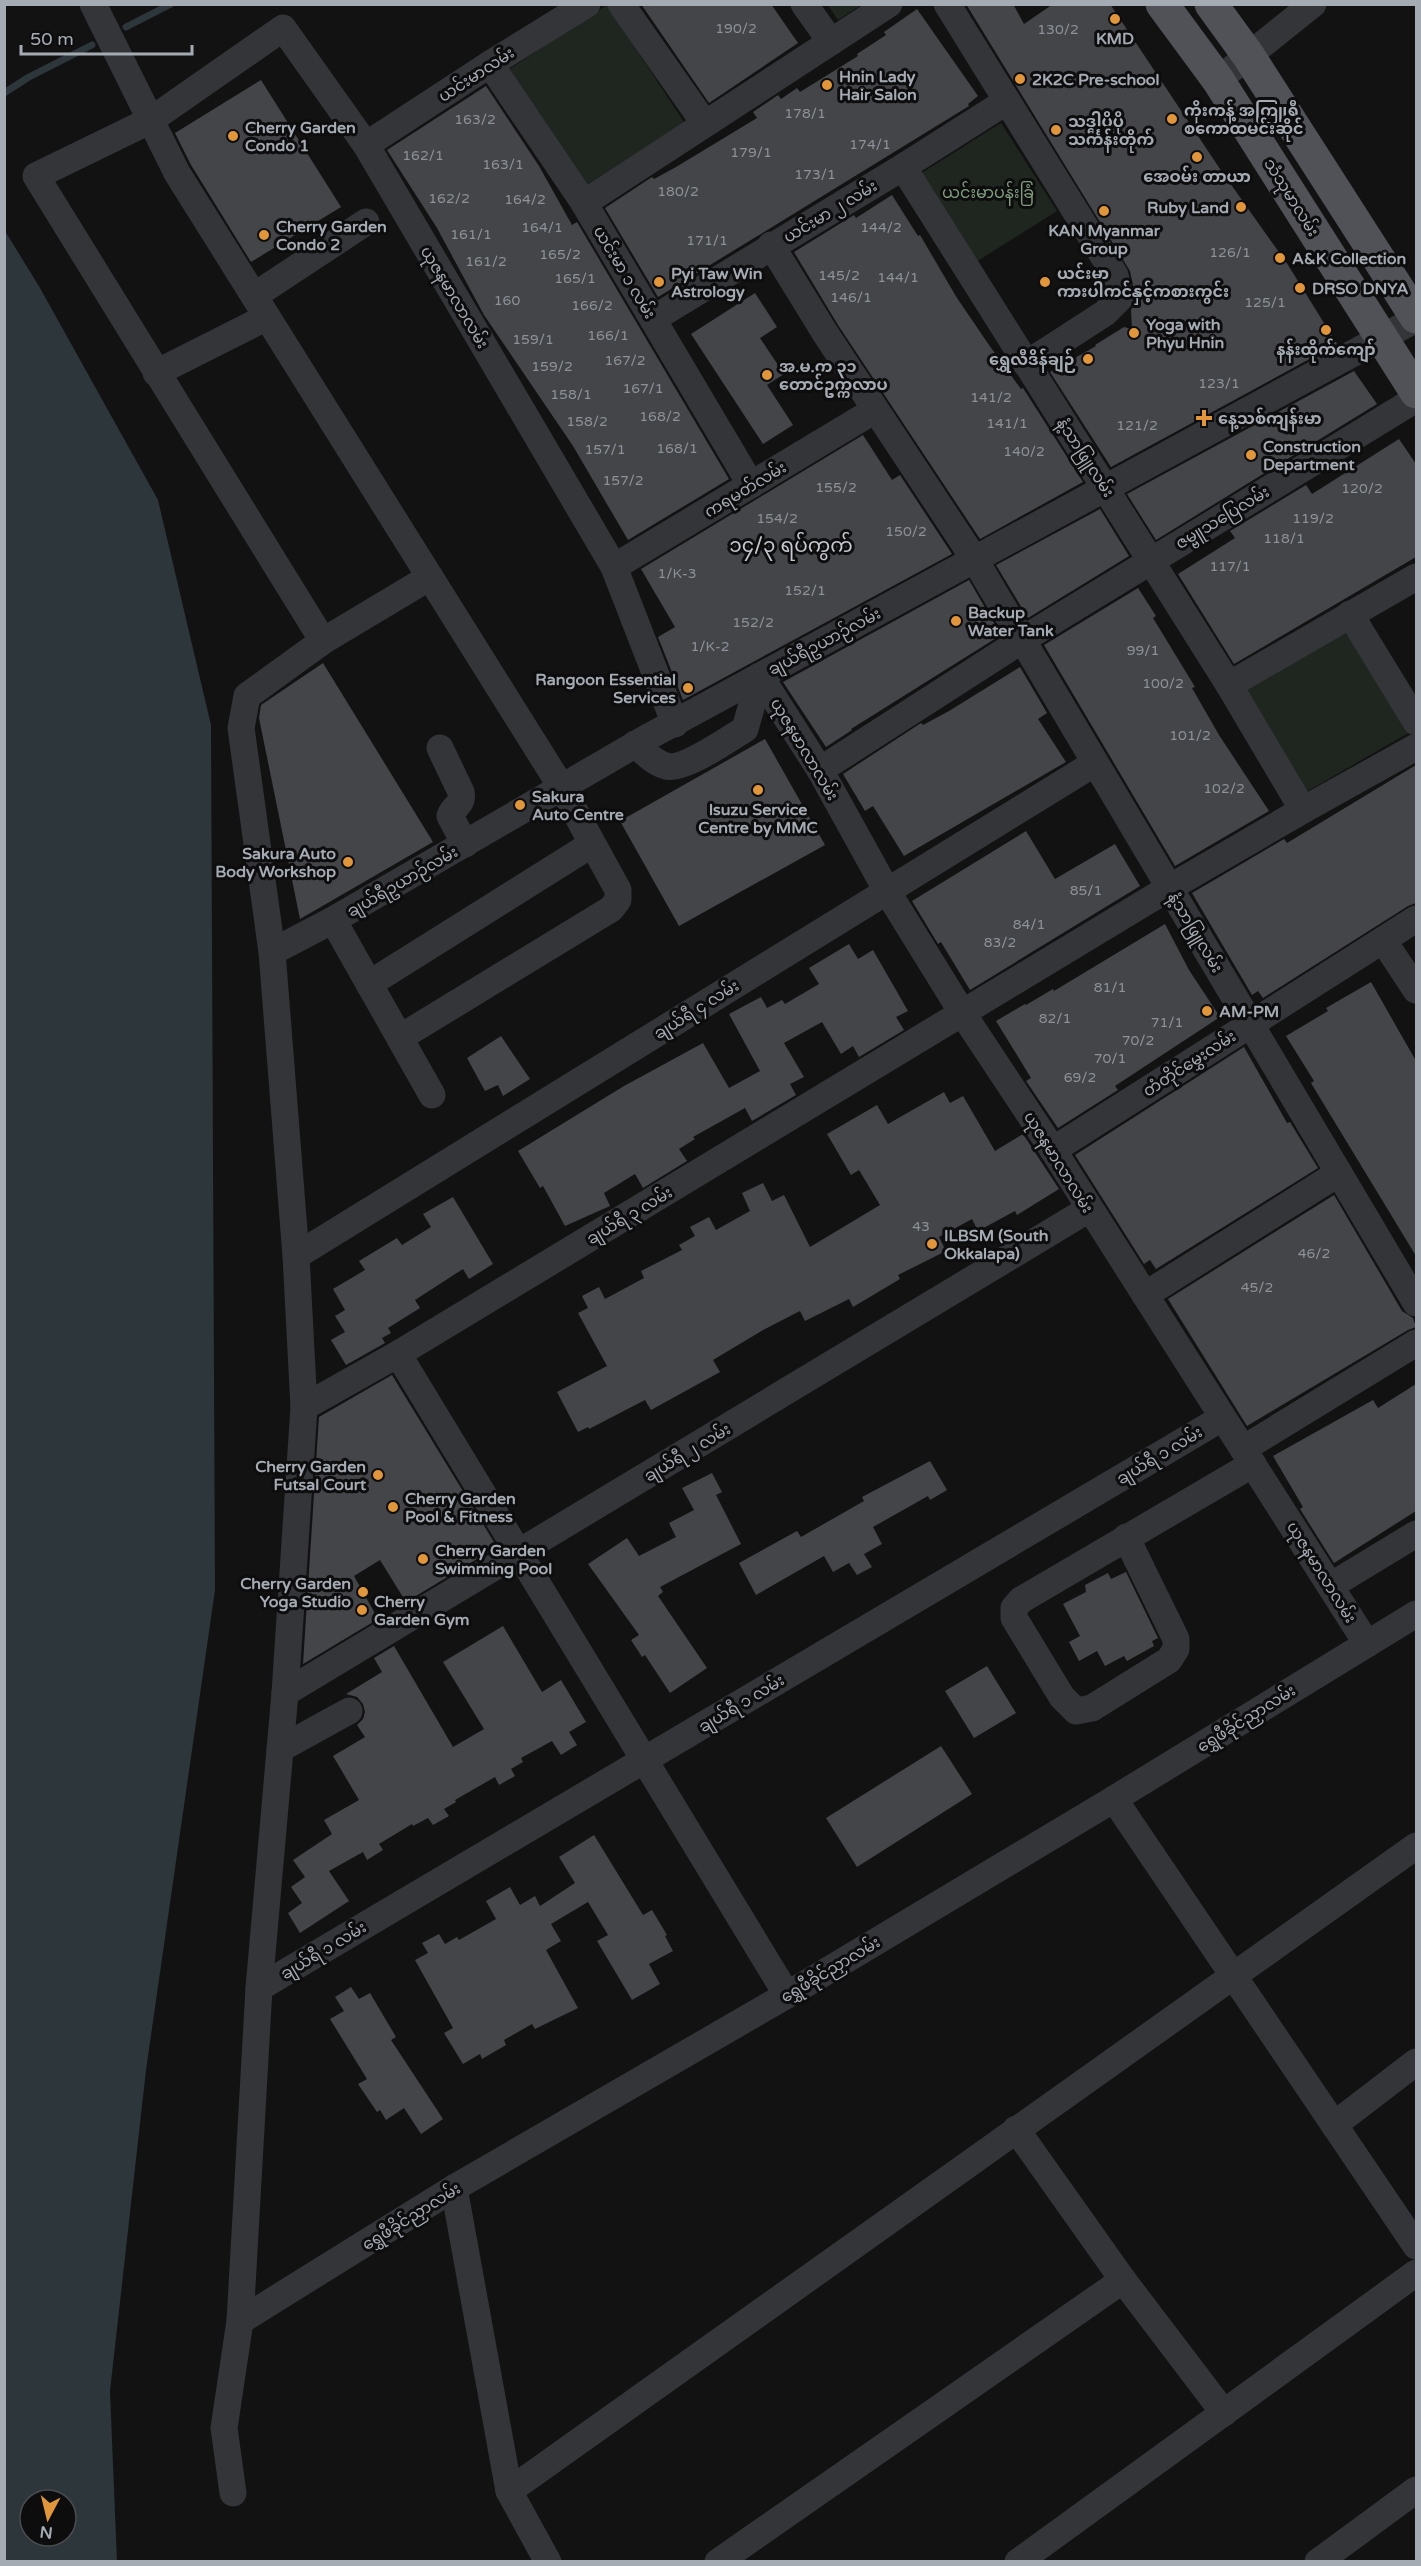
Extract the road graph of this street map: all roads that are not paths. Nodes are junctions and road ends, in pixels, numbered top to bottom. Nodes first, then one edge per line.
1 (93, 4) edge
2 (587, 4) edge
3 (621, 4) edge
4 (804, 4) edge
5 (889, 4) edge
6 (947, 4) edge
7 (1162, 4) edge
8 (1211, 4) edge
9 (1313, 4) edge
10 (831, 42) junction
11 (1248, 55) junction
12 (490, 64) junction
13 (1218, 80) junction
14 (1007, 101) junction
15 (150, 120) junction
16 (705, 124) junction
17 (366, 145) junction
18 (903, 167) junction
19 (584, 203) junction
20 (366, 222) dead end
21 (771, 245) junction
22 (261, 307) junction
23 (1416, 318) edge
24 (653, 319) junction
25 (1382, 340) junction
26 (1026, 364) junction
27 (156, 373) junction
28 (1416, 392) edge
29 (1416, 399) edge
30 (875, 410) junction
31 (751, 485) junction
32 (1107, 489) junction
33 (975, 560) junction
34 (1152, 560) junction
35 (614, 567) junction
36 (430, 577) junction
37 (1416, 577) edge
38 (1350, 614) junction
39 (1022, 640) junction
40 (323, 641) junction
41 (760, 676) junction
42 (1230, 685) junction
43 (1416, 722) edge
44 (675, 724) junction
45 (635, 744) junction
46 (1416, 747) edge
47 (440, 748) dead end
48 (1095, 763) junction
49 (820, 770) junction
50 (562, 788) junction
51 (1303, 810) junction
52 (465, 844) junction
53 (592, 844) junction
54 (1170, 888) junction
55 (887, 891) junction
56 (1416, 919) edge
57 (333, 920) junction
58 (1383, 940) junction
59 (272, 952) junction
60 (369, 984) junction
61 (1416, 990) edge
62 (958, 1017) junction
63 (1250, 1023) junction
64 (400, 1037) junction
65 (432, 1095) dead end
66 (1053, 1150) junction
67 (1339, 1173) junction
68 (1089, 1209) junction
69 (296, 1256) junction
70 (1145, 1295) junction
71 (1416, 1303) edge
72 (1416, 1343) edge
73 (398, 1354) junction
74 (304, 1407) junction
75 (1222, 1418) junction
76 (1248, 1456) junction
77 (1416, 1534) edge
78 (1126, 1537) junction
79 (519, 1553) junction
80 (1332, 1585) junction
81 (1416, 1614) edge
82 (1367, 1644) junction
83 (285, 1693) junction
84 (349, 1711) dead end
85 (280, 1749) junction
86 (645, 1760) junction
87 (1114, 1799) junction
88 (1416, 1846) edge
89 (1234, 1976) junction
90 (259, 1988) junction
91 (787, 1995) junction
92 (1416, 2062) edge
93 (1334, 2125) junction
94 (1016, 2129) junction
95 (454, 2188) junction
96 (1416, 2246) edge
97 (1416, 2273) edge
98 (1123, 2280) junction
99 (240, 2320) junction
100 (1224, 2413) junction
101 (1416, 2490) edge
102 (509, 2491) junction
103 (233, 2493) dead end
104 (548, 2562) edge
105 (718, 2562) edge
106 (1018, 2562) edge
107 (1318, 2562) edge

1 - 15 street
2 - 12 street, ယင်းမာလမ်း
3 - 16 street
4 - 10 street
5 - 10 street
6 - 14 street
7 - 13 main road, သံသုမာလမ်း
8 - 11 main road
9 - 11 street
10 - 16 street
11 - 13 street
11 - 23 main road
12 - 17 street, ယင်းမာလမ်း
12 - 19 street, ယင်းမာ ၁ လမ်း
13 - 25 main road, သံသုမာလမ်း
14 - 18 street, ယင်းမာ ၂ လမ်း
14 - 26 street
15 - 17 street, ယုဇနမာလာလမ်း
15 - 22 street
15 - 27 street
16 - 19 street
17 - 35 street, ယုဇနမာလာလမ်း
18 - 21 street, ယင်းမာ ၂ လမ်း
18 - 26 street, နံ့သာဖြူလမ်း
19 - 24 street, ယင်းမာ ၁ လမ်း
20 - 22 street
21 - 24 street, ယင်းမာ ၂ လမ်း
21 - 30 street
22 - 27 street
22 - 36 street
23 - 25 street, ချယ်ရီဥယာဉ်လမ်း
24 - 31 street, ယင်းမာ ၁ လမ်း
25 - 28 main road, သံသုမာလမ်း
25 - 32 street, ချယ်ရီဥယာဉ်လမ်း
26 - 32 street, နံ့သာဖြူလမ်း
27 - 40 street
29 - 34 street, ဇမ္ဗူသပြေလမ်း
30 - 31 street, ကရမတ်လမ်း
30 - 33 street
31 - 35 street, ကရမတ်လမ်း
32 - 33 street, ချယ်ရီဥယာဉ်လမ်း
32 - 34 street, နံ့သာဖြူလမ်း
33 - 39 street, နံ့သာဖြူလမ်း
33 - 41 street, ချယ်ရီဥယာဉ်လမ်း
34 - 39 street, ဇမ္ဗူသပြေလမ်း
34 - 42 street, နံ့သာဖြူလမ်း
35 - 44 street, ယုဇနမာလာလမ်း
36 - 40 street
36 - 50 street
37 - 38 street
38 - 42 street
38 - 43 street
39 - 48 street, နံ့သာဖြူလမ်း
39 - 49 street, ဇမ္ဗူသပြေလမ်း
40 - 59 street
41 - 44 street, ချယ်ရီဥယာဉ်လမ်း
41 - 45 street
41 - 49 street, ယုဇနမာလာလမ်း
42 - 51 street, နံ့သာဖြူလမ်း
44 - 45 street, ချယ်ရီဥယာဉ်လမ်း
45 - 50 street, ချယ်ရီဥယာဉ်လမ်း
46 - 51 street
47 - 52 street
48 - 54 street, နံ့သာဖြူလမ်း
48 - 55 street, ချယ်ရီ ၄ လမ်း
49 - 55 street, ယုဇနမာလာလမ်း
50 - 52 street, ချယ်ရီဥယာဉ်လမ်း
50 - 53 street
51 - 54 street
52 - 57 street, ချယ်ရီဥယာဉ်လမ်း
53 - 60 street
53 - 64 street
54 - 62 street
54 - 63 street, နံ့သာဖြူလမ်း
55 - 62 street, ယုဇနမာလာလမ်း
55 - 69 street, ချယ်ရီ ၄ လမ်း
56 - 58 street, တံတိုင်မွှေးလမ်း
57 - 59 street, ချယ်ရီဥယာဉ်လမ်း
57 - 60 street
58 - 61 street
58 - 63 street, တံတိုင်မွှေးလမ်း
59 - 69 street
60 - 64 street
62 - 66 street, ယုဇနမာလာလမ်း
62 - 73 street, ချယ်ရီ ၃ လမ်း
63 - 66 street, တံတိုင်မွှေးလမ်း
63 - 67 street, နံ့သာဖြူလမ်း
64 - 65 street
66 - 68 street, ယုဇနမာလာလမ်း
67 - 70 street
67 - 71 street, နံ့သာဖြူလမ်း
68 - 70 street, ယုဇနမာလာလမ်း
68 - 79 street, ချယ်ရီ ၂ လမ်း
69 - 74 street
70 - 75 street, ယုဇနမာလာလမ်း
72 - 76 street
73 - 74 street, ချယ်ရီ ၃ လမ်း
73 - 79 street
74 - 83 street
75 - 76 street, ယုဇနမာလာလမ်း
75 - 86 street, ချယ်ရီ ၁ လမ်း
76 - 78 street
76 - 80 street, ယုဇနမာလာလမ်း
77 - 80 street
78 - 78 street
79 - 83 street, ချယ်ရီ ၂ လမ်း
79 - 86 street
80 - 82 street, ယုဇနမာလာလမ်း
81 - 82 street, ရွှေဖီခိုင်ညှာလမ်း
82 - 87 street, ရွှေဖီခိုင်ညှာလမ်း
83 - 85 street
84 - 85 street
85 - 90 street
86 - 90 street, ချယ်ရီ ၁ လမ်း
86 - 91 street
87 - 89 street
87 - 91 street, ရွှေဖီခိုင်ညှာလမ်း
88 - 89 street
89 - 93 street
89 - 94 street
90 - 99 street
91 - 95 street, ရွှေဖီခိုင်ညှာလမ်း
92 - 93 street
93 - 96 street
94 - 98 street
94 - 102 street
95 - 99 street, ရွှေဖီခိုင်ညှာလမ်း
95 - 102 street
97 - 100 street
98 - 100 street
98 - 105 street
99 - 103 street
100 - 106 street
101 - 107 street
102 - 104 street

